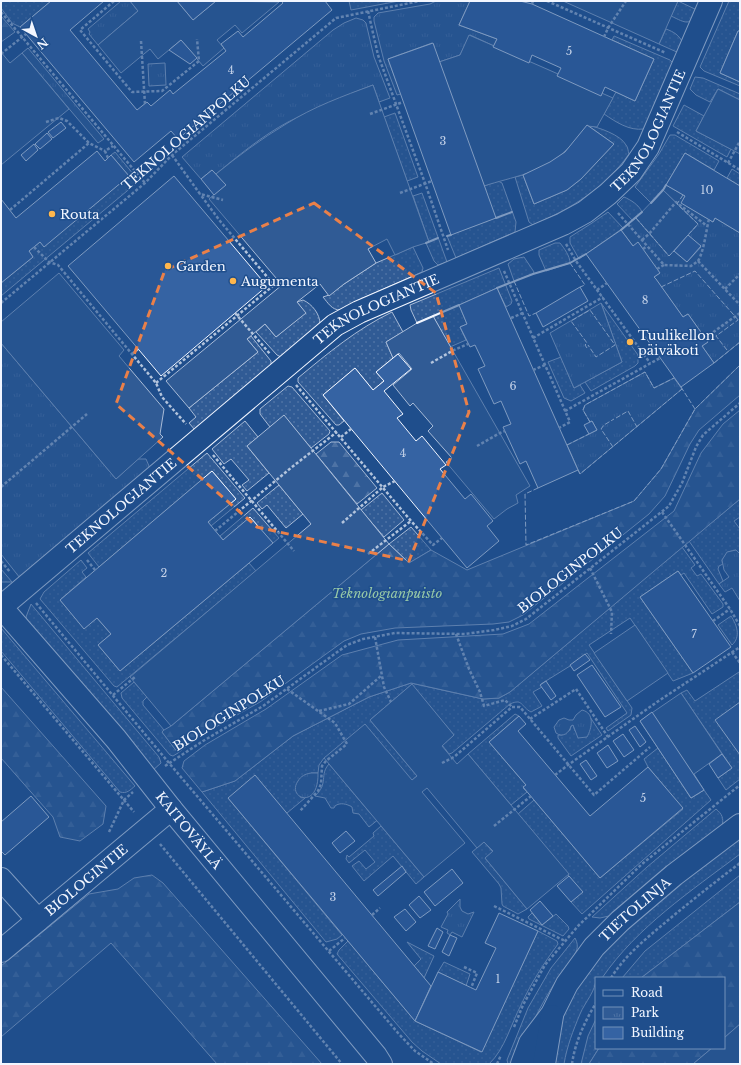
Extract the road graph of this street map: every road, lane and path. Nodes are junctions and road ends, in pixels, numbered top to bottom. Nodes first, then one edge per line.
1 (114, 1) edge
2 (420, 1) edge
3 (547, 1) edge
4 (626, 1) edge
5 (711, 1) edge
6 (368, 11) junction
7 (1, 12) edge
8 (608, 28) junction
9 (26, 34) dead end
10 (604, 37) dead end
11 (22, 38) junction
12 (197, 39) dead end
13 (141, 41) dead end
14 (1, 54) edge
15 (685, 62) junction
16 (144, 92) junction
17 (404, 102) dead end
18 (144, 104) dead end
19 (396, 105) junction
20 (370, 114) dead end
21 (46, 122) dead end
22 (676, 132) dead end
23 (740, 141) edge
24 (89, 143) junction
25 (113, 146) junction
26 (105, 152) junction
27 (172, 155) junction
28 (108, 158) dead end
29 (728, 163) junction
30 (740, 170) edge
31 (432, 181) dead end
32 (145, 183) junction
33 (425, 183) junction
34 (400, 193) dead end
35 (200, 194) junction
36 (223, 200) dead end
37 (10, 210) dead end
38 (615, 210) dead end
39 (708, 219) dead end
40 (707, 226) junction
41 (642, 240) junction
42 (565, 243) dead end
43 (647, 246) junction
44 (34, 247) dead end
45 (643, 249) dead end
46 (698, 261) junction
47 (49, 262) junction
48 (664, 265) junction
49 (657, 269) dead end
50 (455, 270) junction
51 (504, 270) dead end
52 (740, 274) edge
53 (607, 283) dead end
54 (725, 289) junction
55 (597, 290) junction
56 (603, 297) junction
57 (1, 303) edge
58 (740, 305) edge
59 (522, 313) junction
60 (740, 313) edge
61 (237, 314) junction
62 (510, 318) dead end
63 (533, 338) junction
64 (705, 338) dead end
65 (468, 344) dead end
66 (138, 349) dead end
67 (132, 354) junction
68 (660, 358) dead end
69 (431, 363) dead end
70 (650, 363) junction
71 (545, 365) junction
72 (282, 369) junction
73 (534, 370) dead end
74 (156, 383) junction
75 (740, 403) edge
76 (565, 411) junction
77 (87, 414) dead end
78 (559, 428) dead end
79 (351, 429) dead end
80 (505, 431) dead end
81 (337, 432) junction
82 (341, 437) junction
83 (200, 439) junction
84 (477, 446) dead end
85 (395, 481) dead end
86 (1, 487) edge
87 (383, 488) junction
88 (252, 500) junction
89 (662, 512) junction
90 (411, 521) junction
91 (342, 523) dead end
92 (216, 531) dead end
93 (442, 538) dead end
94 (294, 551) dead end
95 (368, 554) dead end
96 (1, 561) edge
97 (590, 568) junction
98 (23, 588) junction
99 (1, 607) edge
100 (730, 609) junction
101 (713, 621) dead end
102 (740, 626) edge
103 (456, 634) junction
104 (611, 634) dead end
105 (375, 637) junction
106 (740, 647) edge
107 (732, 652) junction
108 (1, 655) edge
109 (740, 663) edge
110 (382, 675) junction
111 (135, 677) dead end
112 (287, 689) junction
113 (113, 695) junction
114 (391, 702) dead end
115 (512, 707) junction
116 (319, 711) junction
117 (530, 719) junction
118 (608, 737) junction
119 (650, 747) dead end
120 (169, 763) junction
121 (442, 763) dead end
122 (568, 765) junction
123 (556, 775) dead end
124 (148, 779) junction
125 (531, 796) dead end
126 (124, 800) junction
127 (171, 808) junction
128 (300, 811) dead end
129 (740, 825) edge
130 (494, 826) dead end
131 (147, 828) junction
132 (107, 837) dead end
133 (740, 863) edge
134 (1, 879) edge
135 (494, 906) dead end
136 (380, 908) dead end
137 (372, 915) dead end
138 (38, 920) junction
139 (345, 938) dead end
140 (565, 942) dead end
141 (1, 951) edge
142 (329, 951) junction
143 (464, 967) dead end
144 (612, 977) edge
145 (471, 988) dead end
146 (595, 1004) edge
147 (552, 1014) junction
148 (381, 1061) edge
149 (342, 1064) edge
150 (434, 1064) edge
151 (522, 1064) edge
152 (544, 1064) edge
153 (572, 1064) edge

1 - 16 path
2 - 6 path, TEKNOLOGIANPOLKU
3 - 8 path
4 - 8 path
5 - 15 street, TEKNOLOGIANTIE
6 - 19 path
6 - 27 path, TEKNOLOGIANPOLKU
7 - 11 path
8 - 10 path
8 - 15 path
9 - 11 path
11 - 14 path
11 - 25 path
12 - 16 path
13 - 16 path
15 - 50 street, TEKNOLOGIANTIE
16 - 18 path
17 - 19 path
19 - 20 path
19 - 33 path
21 - 24 path
22 - 29 path
23 - 29 path
24 - 26 path
24 - 37 path
25 - 26 path
25 - 32 path
26 - 28 path
27 - 32 path, TEKNOLOGIANPOLKU
27 - 35 path
29 - 30 path
31 - 33 path
32 - 47 path, TEKNOLOGIANPOLKU
33 - 34 path
33 - 50 path
35 - 36 path
35 - 61 path
38 - 41 path
39 - 40 path
40 - 41 path
40 - 46 path
41 - 43 path
42 - 55 path
43 - 45 path
43 - 48 path
44 - 47 path
46 - 48 path
46 - 54 path
47 - 57 path, TEKNOLOGIANPOLKU
47 - 67 path
48 - 49 path
50 - 72 street, TEKNOLOGIANTIE
51 - 59 path
52 - 54 path
53 - 55 path
54 - 58 path
55 - 56 path
56 - 63 path
56 - 70 path
59 - 62 path
59 - 63 path
60 - 64 path
61 - 72 path
61 - 74 path
63 - 71 path
65 - 69 path
66 - 67 path
67 - 74 path
68 - 70 path
70 - 76 path
71 - 73 path
71 - 76 path
72 - 81 path
72 - 83 street, TEKNOLOGIANTIE
74 - 83 path
75 - 89 path, BIOLOGINPOLKU
76 - 78 path
77 - 86 path
79 - 82 path
80 - 84 path
81 - 82 path
81 - 88 path
82 - 87 path
83 - 88 path
83 - 98 street, TEKNOLOGIANTIE
85 - 87 path
87 - 90 path
87 - 91 path
88 - 92 path
88 - 94 path
89 - 97 path, BIOLOGINPOLKU
89 - 100 path
90 - 93 path
90 - 95 path
96 - 98 path
97 - 103 path, BIOLOGINPOLKU
97 - 104 path
98 - 99 street, TEKNOLOGIANTIE
98 - 113 path
99 - 124 street, KAITOVÄYLÄ
100 - 101 path
100 - 102 path
103 - 105 path, BIOLOGINPOLKU
103 - 115 path
105 - 110 path
105 - 112 path, BIOLOGINPOLKU
106 - 107 path
107 - 109 path
107 - 118 path
108 - 126 path
110 - 114 path
110 - 116 path
111 - 113 path
112 - 116 path
112 - 120 path, BIOLOGINPOLKU
113 - 120 path
115 - 117 path
115 - 121 path
116 - 128 path
117 - 118 path
117 - 122 path
118 - 122 path
119 - 122 path
120 - 124 path, BIOLOGINPOLKU
120 - 142 path
122 - 123 path
124 - 126 path, BIOLOGINPOLKU
124 - 127 street, KAITOVÄYLÄ
125 - 130 path
126 - 131 path
126 - 132 path
127 - 131 street, BIOLOGINTIE
127 - 148 street, KAITOVÄYLÄ
129 - 147 street, TIETOLINJA
131 - 138 street, BIOLOGINTIE
131 - 149 path
133 - 144 path
134 - 138 street
135 - 140 path
136 - 137 path
138 - 141 street, BIOLOGINTIE
139 - 142 path
142 - 150 path
143 - 145 path
146 - 153 path
147 - 151 street, TIETOLINJA
147 - 152 street, TIETOLINJA

